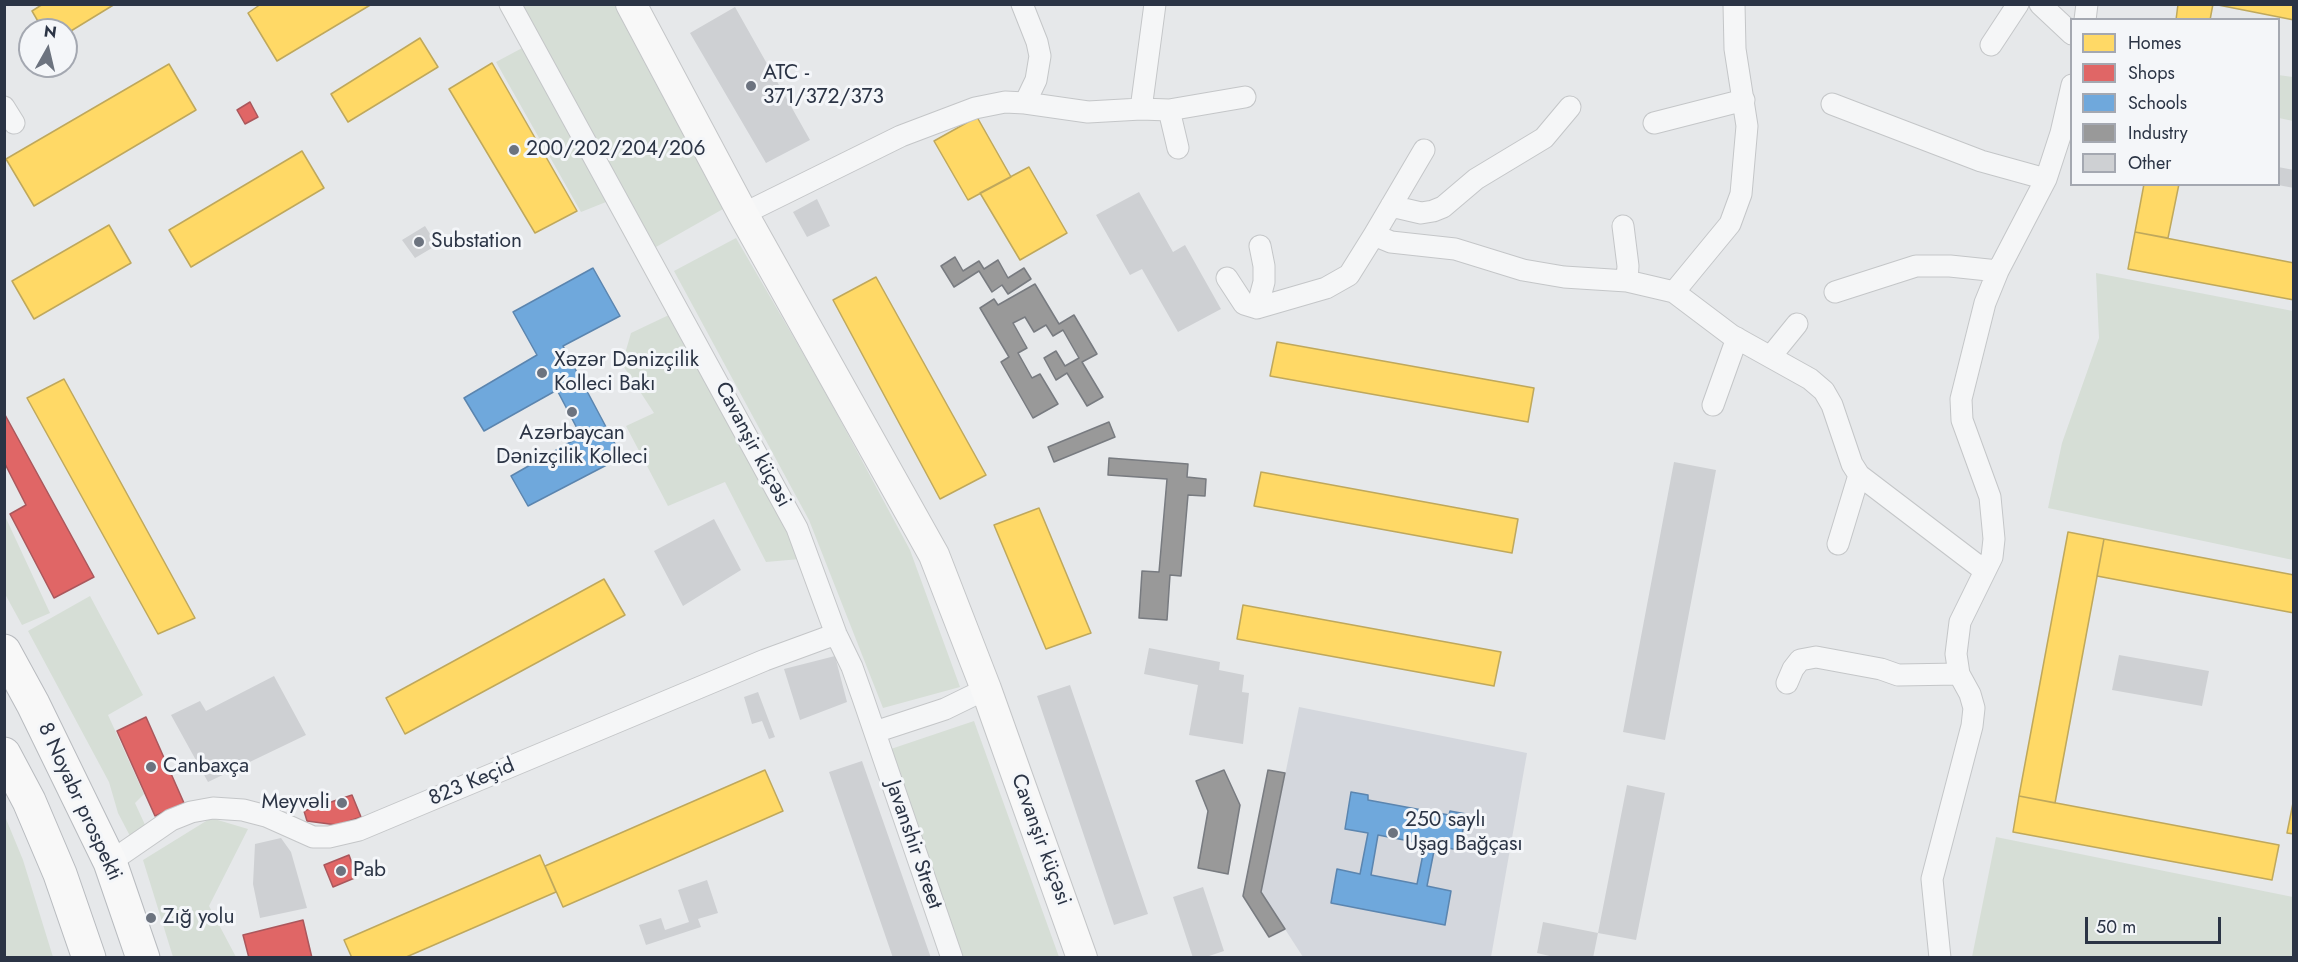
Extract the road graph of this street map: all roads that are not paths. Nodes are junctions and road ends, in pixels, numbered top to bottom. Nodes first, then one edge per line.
1 (510, 4) edge
2 (631, 4) edge
3 (1022, 4) edge
4 (1155, 4) edge
5 (1734, 4) edge
6 (2018, 4) edge
7 (2040, 4) edge
8 (2070, 32) edge
9 (1991, 45) dead end
10 (2070, 94) edge
11 (1245, 97) dead end
12 (1744, 100) junction
13 (1025, 103) junction
14 (1832, 104) dead end
15 (1570, 107) dead end
16 (1141, 109) junction
17 (1169, 110) junction
18 (1654, 123) dead end
19 (1178, 148) dead end
20 (1424, 150) dead end
21 (2046, 179) junction
22 (1391, 206) junction
23 (743, 214) junction
24 (1623, 226) dead end
25 (1374, 235) junction
26 (1260, 246) dead end
27 (1998, 271) junction
28 (1227, 278) dead end
29 (1627, 281) junction
30 (1674, 292) junction
31 (1834, 292) dead end
32 (1257, 308) junction
33 (1797, 324) dead end
34 (1737, 338) junction
35 (1771, 356) junction
36 (1713, 405) dead end
37 (1859, 475) junction
38 (1838, 544) dead end
39 (1984, 571) junction
40 (836, 634) junction
41 (4, 651) edge
42 (1959, 674) junction
43 (1787, 683) dead end
44 (986, 689) junction
45 (875, 732) junction
46 (4, 754) edge
47 (110, 862) junction
48 (82, 955) edge
49 (143, 957) edge
50 (951, 957) edge
51 (1082, 957) edge
52 (1940, 957) edge

1 - 40 street, Cavanşir küçəsi
2 - 23 street, Cavanşir küçəsi
3 - 13 street
4 - 16 street
5 - 12 street
6 - 9 street
7 - 8 street
10 - 21 street
11 - 17 street
12 - 18 street
12 - 30 street
13 - 16 street
13 - 23 street
14 - 21 street
15 - 22 street
16 - 17 street
17 - 19 street
20 - 22 street
21 - 27 street
22 - 25 street
23 - 44 street, Cavanşir küçəsi
24 - 29 street
25 - 29 street
25 - 32 street
26 - 32 street
27 - 31 street
27 - 39 street
28 - 32 street
29 - 30 street
30 - 34 street
33 - 35 street
34 - 35 street
34 - 36 street
35 - 37 street
37 - 38 street
37 - 39 street
39 - 42 street
40 - 45 street, Cavanşir küçəsi
40 - 47 street, 823 Keçid
41 - 47 highway, 8 Noyabr prospekti
42 - 43 street
42 - 52 street
44 - 45 street
44 - 51 street, Cavanşir küçəsi
45 - 50 street, Javanshir Street
46 - 48 highway
47 - 49 highway, 8 Noyabr prospekti

